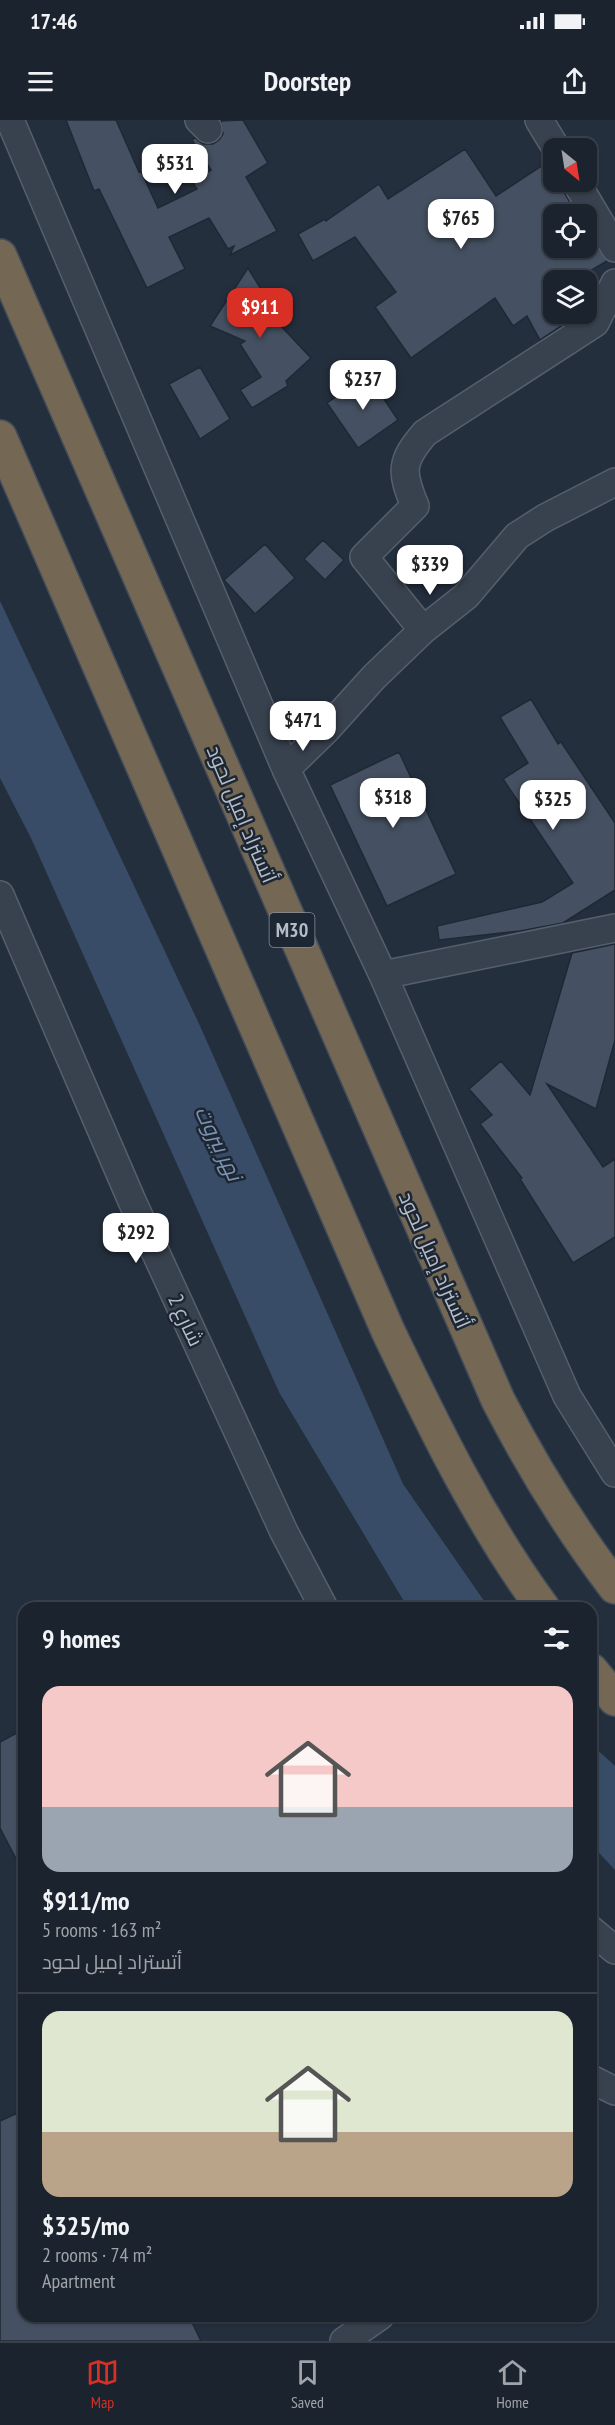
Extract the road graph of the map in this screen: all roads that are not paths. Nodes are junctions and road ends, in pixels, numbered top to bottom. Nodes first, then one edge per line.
1 (10, 120) edge
2 (539, 120) edge
3 (550, 138) edge
4 (582, 192) edge
5 (615, 248) edge
6 (0, 256) edge
7 (615, 283) edge
8 (0, 437) edge
9 (615, 482) edge
10 (423, 630) junction
11 (286, 770) junction
12 (0, 896) edge
13 (615, 928) edge
14 (383, 975) junction
15 (615, 1473) edge
16 (615, 1587) edge
17 (321, 1602) edge
18 (539, 1602) edge
19 (597, 1677) edge
20 (615, 1699) edge
21 (597, 1935) edge
22 (615, 1950) edge
23 (597, 2082) edge
24 (615, 2091) edge
25 (371, 2322) edge
26 (344, 2341) edge

1 - 11 street
2 - 3 street
4 - 5 street
6 - 16 highway, أتستراد إميل لحود / M30
7 - 10 street
8 - 18 highway
9 - 10 street
10 - 11 street
11 - 14 street
12 - 17 street, شارع 2
13 - 14 street
14 - 15 street
19 - 20 highway
21 - 22 street
23 - 24 street
25 - 26 street

